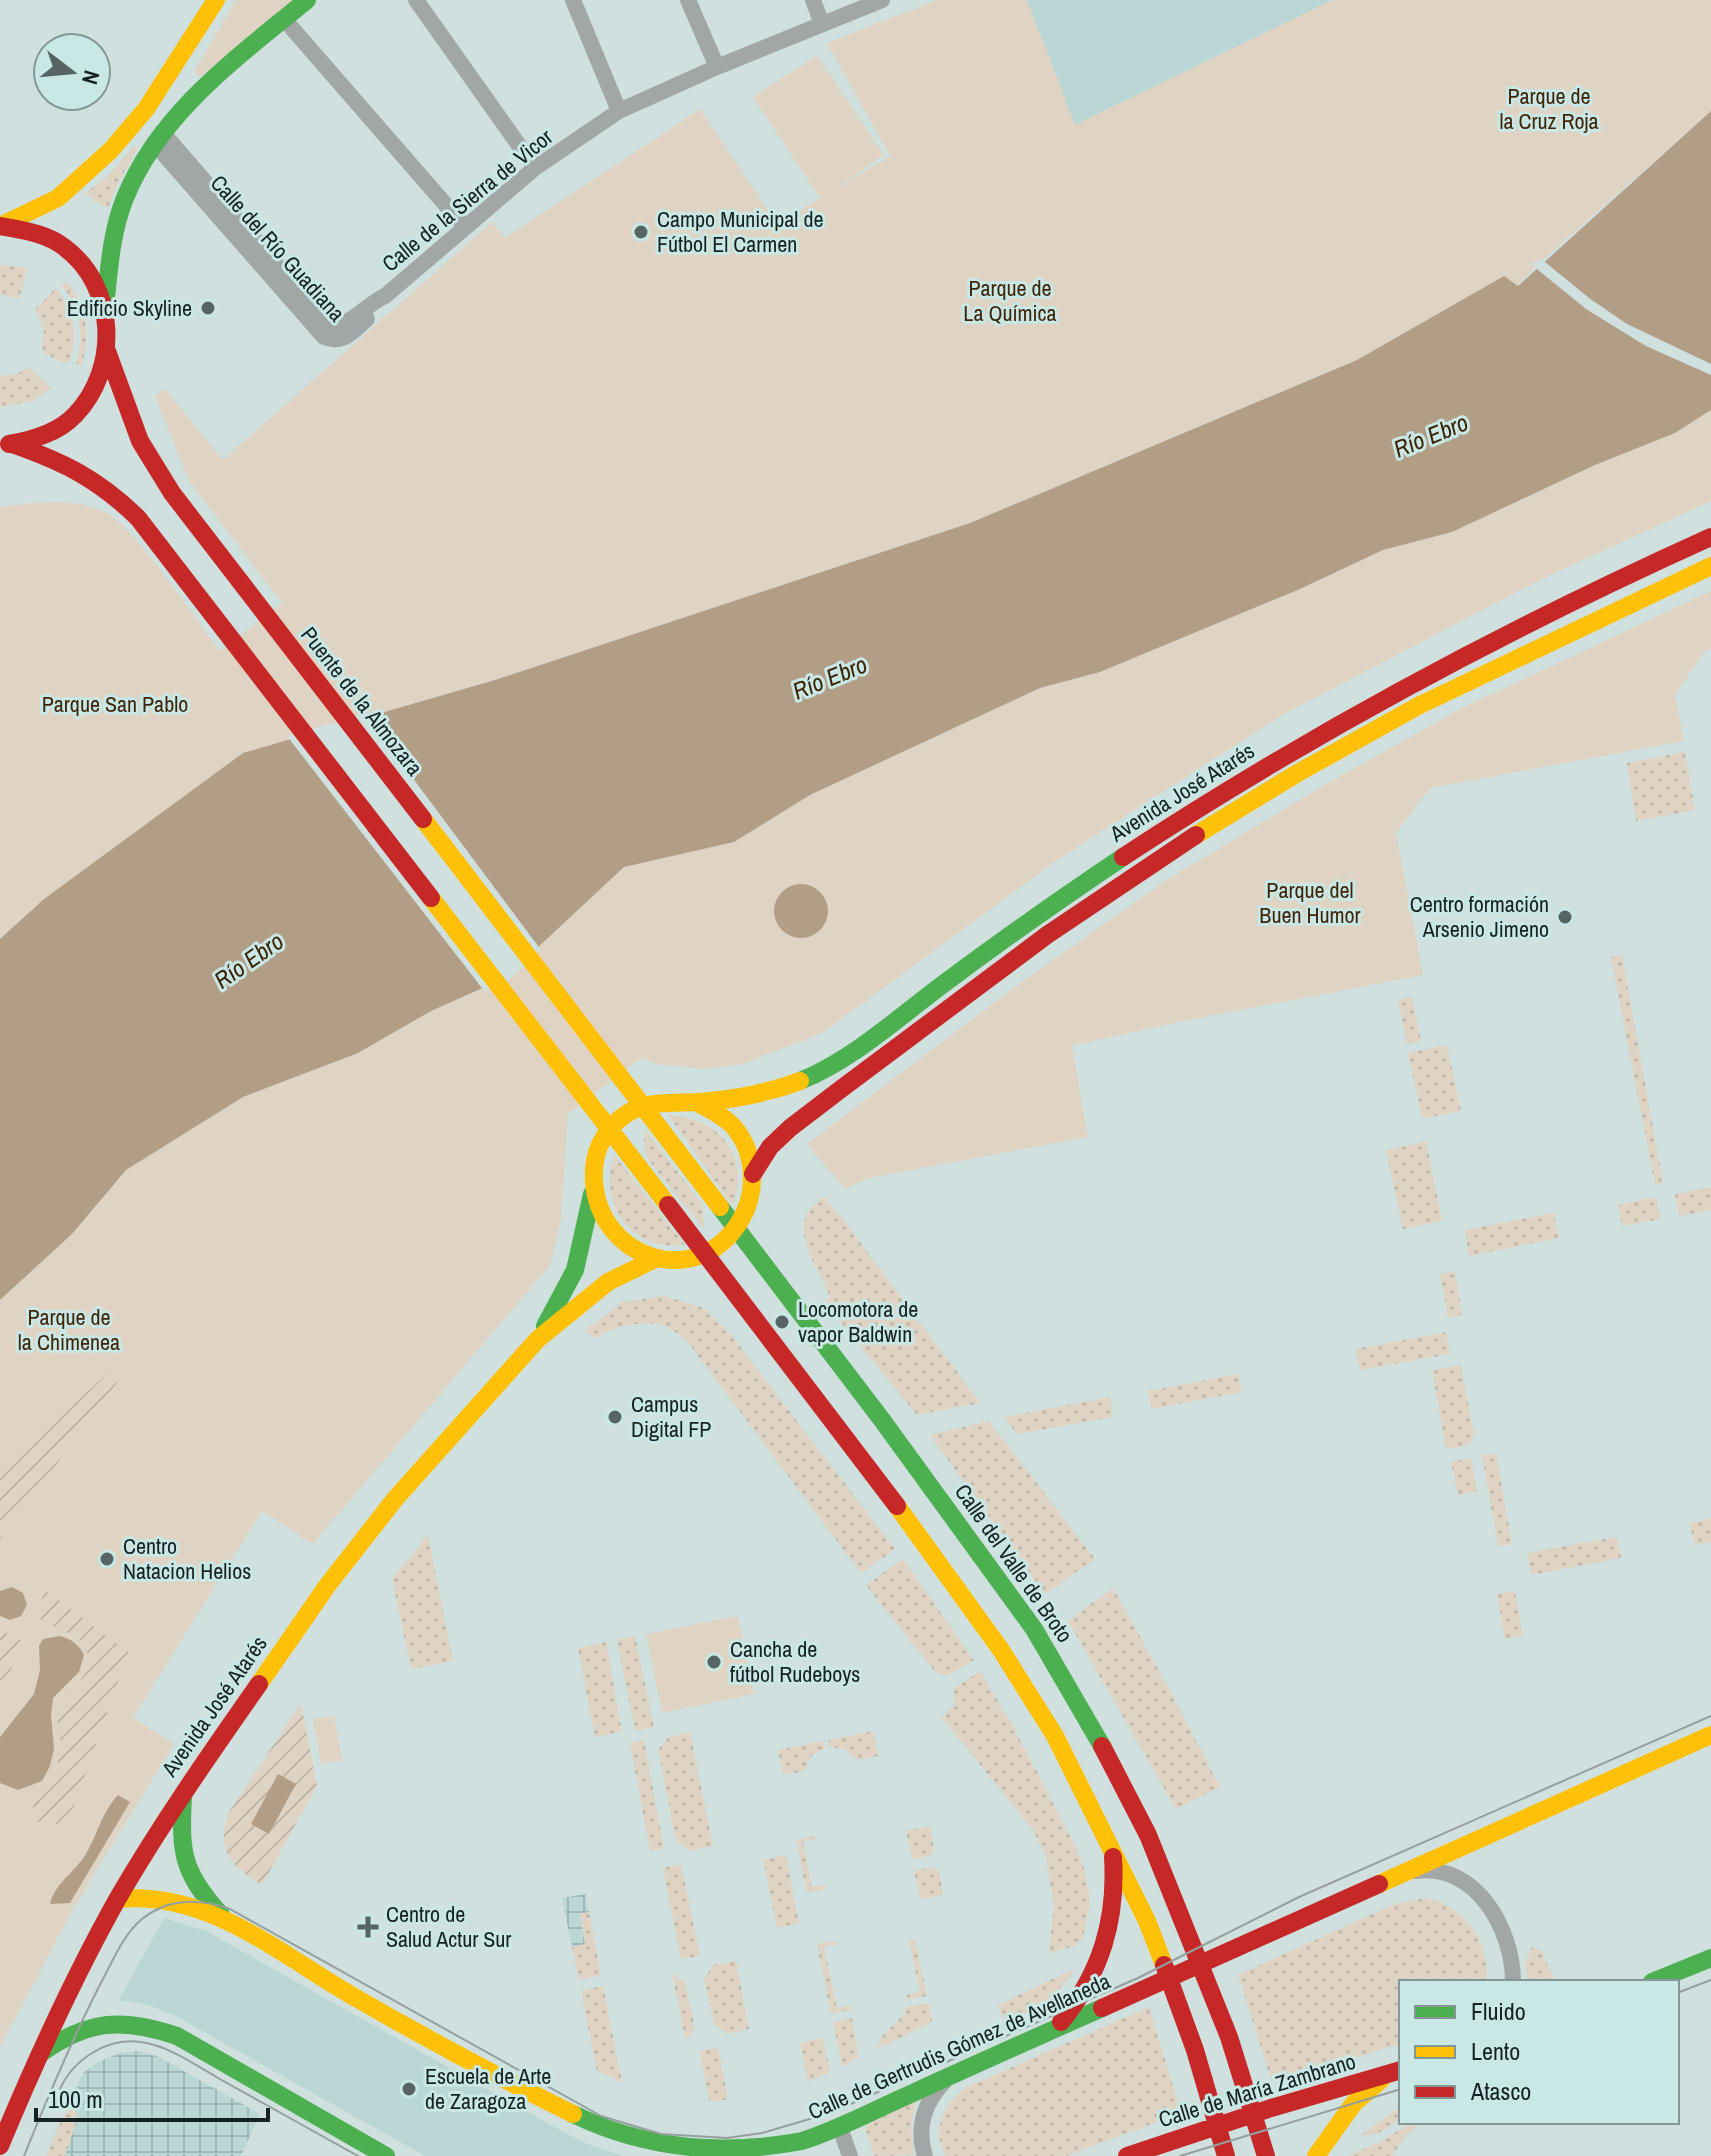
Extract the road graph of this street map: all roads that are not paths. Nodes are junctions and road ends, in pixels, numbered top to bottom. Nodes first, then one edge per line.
1 (216, 0) edge
2 (307, 0) edge
3 (416, 0) edge
4 (573, 0) edge
5 (688, 0) edge
6 (813, 0) edge
7 (882, 0) edge
8 (284, 19) junction
9 (822, 24) junction
10 (717, 67) junction
11 (619, 111) junction
12 (158, 138) junction
13 (535, 168) junction
14 (0, 226) edge
15 (465, 227) junction
16 (385, 296) joint
17 (105, 307) junction
18 (107, 351) junction
19 (6, 444) edge
20 (1711, 537) edge
21 (1711, 566) edge
22 (610, 1062) joint
23 (696, 1102) junction
24 (643, 1105) junction
25 (610, 1130) junction
26 (753, 1174) junction
27 (592, 1194) junction
28 (736, 1229) junction
29 (706, 1254) junction
30 (655, 1259) junction
31 (538, 1339) junction
32 (1711, 1735) edge
33 (183, 1793) junction
34 (1113, 1853) junction
35 (1408, 1872) junction
36 (118, 1899) junction
37 (225, 1920) junction
38 (1711, 1958) edge
39 (1202, 1965) junction
40 (1171, 1979) junction
41 (1513, 1980) edge
42 (1657, 1980) edge
43 (1054, 2030) junction
44 (38, 2055) junction
45 (1395, 2072) edge
46 (955, 2074) junction
47 (1254, 2114) junction
48 (1218, 2126) junction
49 (840, 2128) junction
50 (0, 2146) edge
51 (703, 2154) edge
52 (386, 2156) edge
53 (850, 2156) edge
54 (925, 2156) edge
55 (1127, 2156) edge
56 (1226, 2156) edge
57 (1266, 2156) edge
58 (1316, 2156) edge

1 - 14 main road
2 - 8 main road
3 - 13 street
4 - 11 street
5 - 10 street
6 - 9 street
7 - 9 street, Calle de la Sierra de Vicor
8 - 12 main road
8 - 15 street
9 - 10 street, Calle de la Sierra de Vicor
10 - 11 street, Calle de la Sierra de Vicor
11 - 13 street, Calle de la Sierra de Vicor
12 - 16 street, Calle del Río Guadiana
12 - 17 main road
13 - 15 street, Calle de la Sierra de Vicor
14 - 17 main road
15 - 16 street, Calle de la Sierra de Vicor
17 - 18 main road
18 - 19 main road
18 - 22 main road, Puente de la Almozara
19 - 25 main road
20 - 23 main road, Avenida José Atarés
21 - 26 main road, Avenida José Atarés
22 - 24 main road, Calle del Valle de Broto
23 - 24 main road, Avenida José Atarés
23 - 26 main road
24 - 25 main road, Avenida José Atarés
24 - 28 main road, Calle del Valle de Broto
25 - 27 main road, Avenida José Atarés
25 - 29 main road
26 - 28 main road, Avenida José Atarés
27 - 30 main road
27 - 31 main road, Avenida José Atarés
28 - 29 main road, Avenida José Atarés
28 - 39 main road, Calle del Valle de Broto
29 - 30 main road, Avenida José Atarés
29 - 34 main road
30 - 31 main road, Avenida José Atarés
31 - 33 main road, Avenida José Atarés
32 - 35 main road, Calle de Gertrudis Gómez de Avellaneda
33 - 36 main road, Avenida José Atarés
33 - 37 main road, Calle de Gertrudis Gómez de Avellaneda
34 - 40 main road
34 - 43 main road
35 - 39 main road, Calle de Gertrudis Gómez de Avellaneda
35 - 41 street, Calle de Gertrudis Gómez de Avellaneda
36 - 37 main road, Calle de Gertrudis Gómez de Avellaneda
36 - 44 main road, Avenida José Atarés
37 - 51 main road, Calle de Gertrudis Gómez de Avellaneda
38 - 42 main road
39 - 40 main road, Calle de Gertrudis Gómez de Avellaneda
39 - 47 main road, Calle del Valle de Broto
40 - 43 main road, Calle de Gertrudis Gómez de Avellaneda
40 - 48 main road
43 - 46 main road, Calle de Gertrudis Gómez de Avellaneda
44 - 50 main road, Avenida José Atarés
44 - 52 main road
45 - 47 main road, Calle de María Zambrano
45 - 58 main road
46 - 49 main road, Calle de Gertrudis Gómez de Avellaneda
46 - 54 street
47 - 48 main road, Calle de María Zambrano
47 - 57 main road, Calle del Valle de Broto
48 - 55 main road, Calle de María Zambrano
48 - 56 main road
49 - 51 main road, Calle de Gertrudis Gómez de Avellaneda
49 - 53 street

